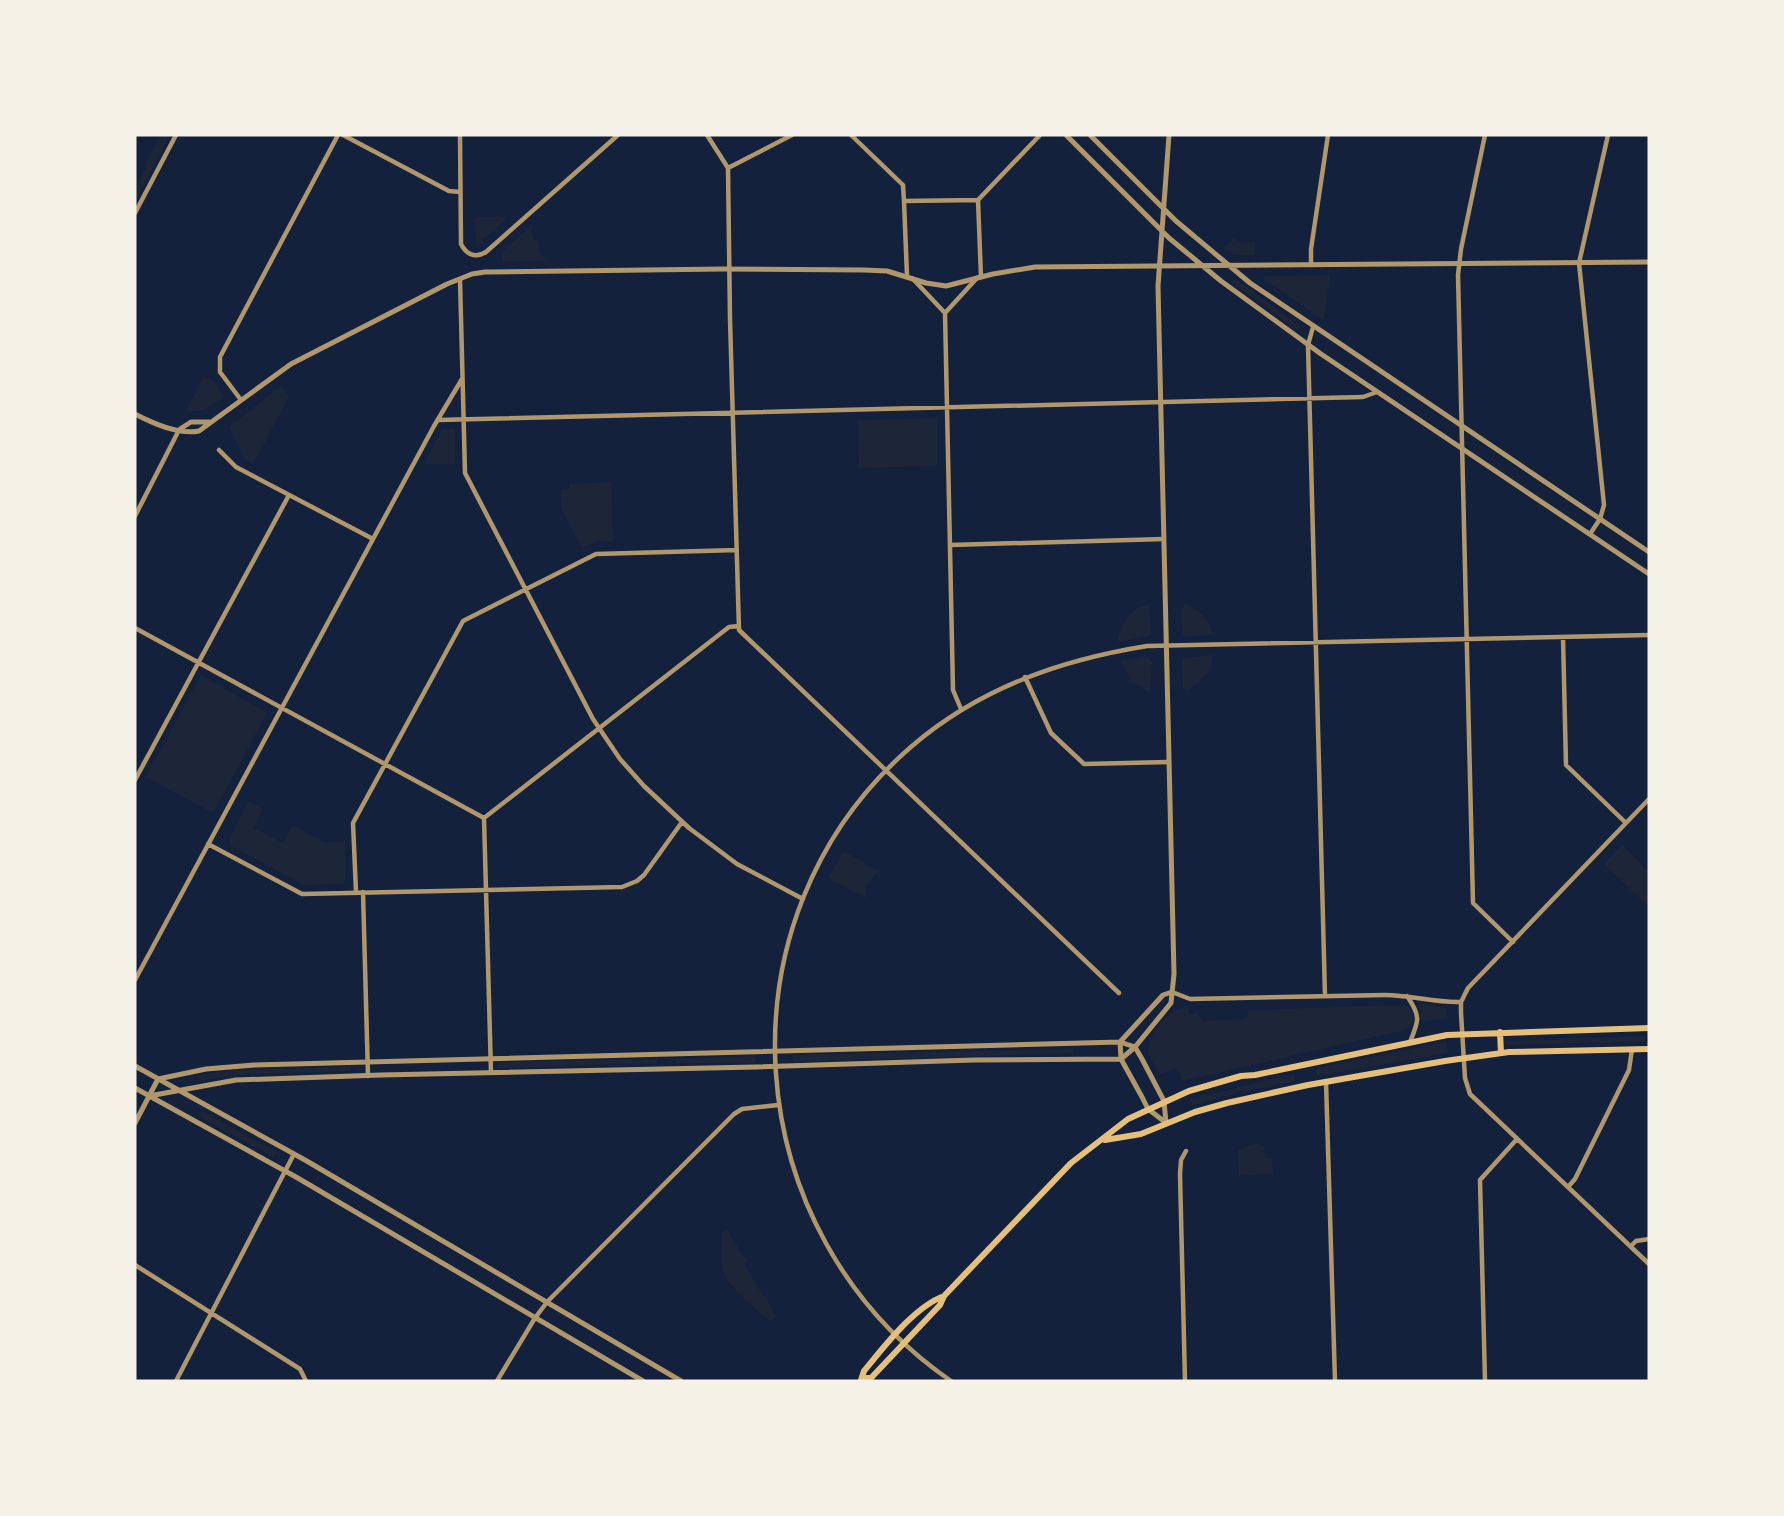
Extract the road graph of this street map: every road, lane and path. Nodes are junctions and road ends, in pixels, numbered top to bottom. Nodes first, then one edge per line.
1 (177, 135) edge
2 (341, 135) edge
3 (460, 135) edge
4 (618, 135) edge
5 (707, 135) edge
6 (792, 135) edge
7 (851, 135) edge
8 (1040, 135) edge
9 (1066, 135) edge
10 (1090, 135) edge
11 (1169, 135) edge
12 (1328, 135) edge
13 (1485, 135) edge
14 (1608, 135) edge
15 (728, 167) junction
16 (460, 192) junction
17 (978, 200) junction
18 (904, 201) junction
19 (1163, 208) junction
20 (135, 213) edge
21 (1161, 231) junction
22 (1579, 262) junction
23 (1649, 262) edge
24 (1459, 264) junction
25 (1311, 265) junction
26 (1231, 266) junction
27 (1158, 267) junction
28 (1203, 267) junction
29 (729, 270) junction
30 (910, 277) junction
31 (460, 278) junction
32 (979, 278) junction
33 (945, 313) junction
34 (1313, 327) junction
35 (1308, 345) junction
36 (462, 379) junction
37 (1377, 392) junction
38 (1310, 398) junction
39 (241, 400) junction
40 (1161, 402) junction
41 (947, 407) junction
42 (733, 412) junction
43 (135, 414) edge
44 (438, 419) junction
45 (463, 419) junction
46 (209, 422) junction
47 (1462, 426) junction
48 (180, 429) junction
49 (1463, 449) junction
50 (219, 450) dead end
51 (289, 495) junction
52 (135, 516) edge
53 (1600, 519) junction
54 (1590, 534) junction
55 (373, 539) junction
56 (1164, 539) junction
57 (950, 545) junction
58 (737, 550) junction
59 (1649, 552) edge
60 (1649, 574) edge
61 (525, 589) junction
62 (739, 626) junction
63 (135, 628) edge
64 (1649, 635) edge
65 (1563, 637) junction
66 (1467, 639) junction
67 (1316, 643) junction
68 (1166, 647) junction
69 (199, 663) junction
70 (1025, 677) junction
71 (282, 708) junction
72 (961, 709) junction
73 (599, 728) junction
74 (1169, 762) junction
75 (385, 764) junction
76 (886, 771) junction
77 (135, 780) edge
78 (1649, 799) edge
79 (484, 818) junction
80 (682, 822) junction
81 (1626, 824) junction
82 (209, 844) junction
83 (486, 891) junction
84 (356, 892) junction
85 (363, 892) junction
86 (803, 899) junction
87 (1513, 942) junction
88 (135, 980) edge
89 (1171, 992) junction
90 (1119, 993) dead end
91 (1325, 996) junction
92 (1407, 996) junction
93 (1461, 1002) junction
94 (1649, 1028) edge
95 (1500, 1032) junction
96 (1462, 1034) junction
97 (1120, 1042) junction
98 (1410, 1042) junction
99 (1135, 1047) junction
100 (1632, 1049) junction
101 (1649, 1049) edge
102 (775, 1051) junction
103 (1501, 1053) junction
104 (491, 1058) junction
105 (1464, 1058) junction
106 (1121, 1059) junction
107 (368, 1062) junction
108 (135, 1066) edge
109 (775, 1066) junction
110 (491, 1073) junction
111 (368, 1076) junction
112 (158, 1079) junction
113 (1326, 1082) junction
114 (135, 1088) edge
115 (180, 1091) junction
116 (149, 1096) junction
117 (1164, 1101) junction
118 (778, 1105) junction
119 (1148, 1109) junction
120 (135, 1123) edge
121 (1166, 1123) junction
122 (1517, 1139) junction
123 (1103, 1140) junction
124 (1186, 1151) dead end
125 (294, 1154) junction
126 (285, 1171) junction
127 (1568, 1187) junction
128 (1649, 1239) edge
129 (1631, 1246) junction
130 (1649, 1264) edge
131 (135, 1265) edge
132 (944, 1296) junction
133 (547, 1302) junction
134 (211, 1313) junction
135 (535, 1318) junction
136 (895, 1336) junction
137 (903, 1344) junction
138 (861, 1380) edge
139 (176, 1381) edge
140 (306, 1381) edge
141 (497, 1381) edge
142 (643, 1381) edge
143 (681, 1381) edge
144 (951, 1381) edge
145 (1185, 1381) edge
146 (1335, 1381) edge
147 (1485, 1381) edge

1 - 20 street
2 - 16 street
2 - 39 street
3 - 16 street
4 - 16 street
5 - 15 street
6 - 15 street
7 - 18 street
8 - 17 street
9 - 21 street
10 - 19 street
11 - 19 street
12 - 25 street
13 - 24 street
14 - 22 street
15 - 29 street
17 - 18 street
17 - 32 street
18 - 30 street
19 - 21 street
19 - 26 street
21 - 27 street
21 - 28 street
22 - 23 street
22 - 24 street
22 - 53 street
24 - 25 street
24 - 47 street
25 - 26 street
26 - 28 street
26 - 34 street
27 - 28 street
27 - 32 street
27 - 40 street
28 - 35 street
29 - 30 street
29 - 31 street
29 - 42 street
30 - 32 street
30 - 33 street
31 - 36 street
31 - 39 street
32 - 33 street
33 - 41 street
34 - 35 street
34 - 47 street
35 - 37 street
35 - 38 street
36 - 44 street
36 - 45 street
37 - 38 street
37 - 49 street
38 - 40 street
38 - 67 street
39 - 46 street
40 - 41 street
40 - 56 street
41 - 42 street
41 - 57 street
42 - 45 street
42 - 58 street
43 - 48 street
44 - 45 street
44 - 55 street
45 - 61 street
46 - 48 street
46 - 48 street
47 - 49 street
47 - 53 street
48 - 52 street
49 - 54 street
49 - 66 street
50 - 51 street
51 - 55 street
51 - 69 street
53 - 54 street
53 - 59 street
54 - 60 street
55 - 71 street
56 - 57 street
56 - 68 street
57 - 72 street
58 - 61 street
58 - 62 street
61 - 73 street
61 - 75 street
62 - 73 street
62 - 76 street
63 - 69 street
64 - 65 street
65 - 66 street
65 - 81 street
66 - 67 street
66 - 87 street
67 - 68 street
67 - 91 street
68 - 70 street
68 - 74 street
69 - 71 street
69 - 77 street
70 - 72 street
70 - 74 street
71 - 75 street
71 - 82 street
72 - 76 street
73 - 79 street
73 - 80 street
74 - 89 street
75 - 79 street
75 - 84 street
76 - 86 street
76 - 90 street
78 - 81 street
79 - 83 street
80 - 83 street
80 - 86 street
81 - 87 street
82 - 84 street
82 - 88 street
83 - 85 street
83 - 104 street
84 - 85 street
85 - 107 street
86 - 102 street
87 - 93 street
89 - 91 street
89 - 97 street
89 - 99 street
91 - 92 street
92 - 93 street
92 - 98 street
93 - 96 street
94 - 95 main road
95 - 96 main road
95 - 103 main road
96 - 98 main road
96 - 105 street
97 - 99 street
97 - 102 street
97 - 106 street
98 - 117 main road
99 - 106 street
99 - 117 street
100 - 101 main road
100 - 103 main road
100 - 127 street
102 - 104 street
102 - 109 street
103 - 105 main road
104 - 107 street
104 - 110 street
105 - 113 main road
105 - 122 street
106 - 109 street
106 - 119 street
107 - 111 street
107 - 112 street
108 - 112 street
109 - 110 street
109 - 118 street
110 - 111 street
111 - 115 street
112 - 115 street
112 - 116 street
113 - 121 main road
113 - 146 street
114 - 116 street
115 - 116 street
115 - 125 street
116 - 120 street
116 - 126 street
117 - 119 main road
117 - 121 street
118 - 133 street
118 - 136 street
119 - 121 street
119 - 123 main road
121 - 123 main road
122 - 127 street
122 - 147 street
123 - 132 main road
124 - 145 street
125 - 126 street
125 - 133 street
126 - 134 street
126 - 135 street
127 - 129 street
128 - 129 street
129 - 130 street
131 - 134 street
132 - 136 main road
132 - 137 main road
133 - 135 street
133 - 143 street
134 - 139 street
134 - 140 street
135 - 141 street
135 - 142 street
136 - 137 street
136 - 138 main road
137 - 138 main road
137 - 144 street

